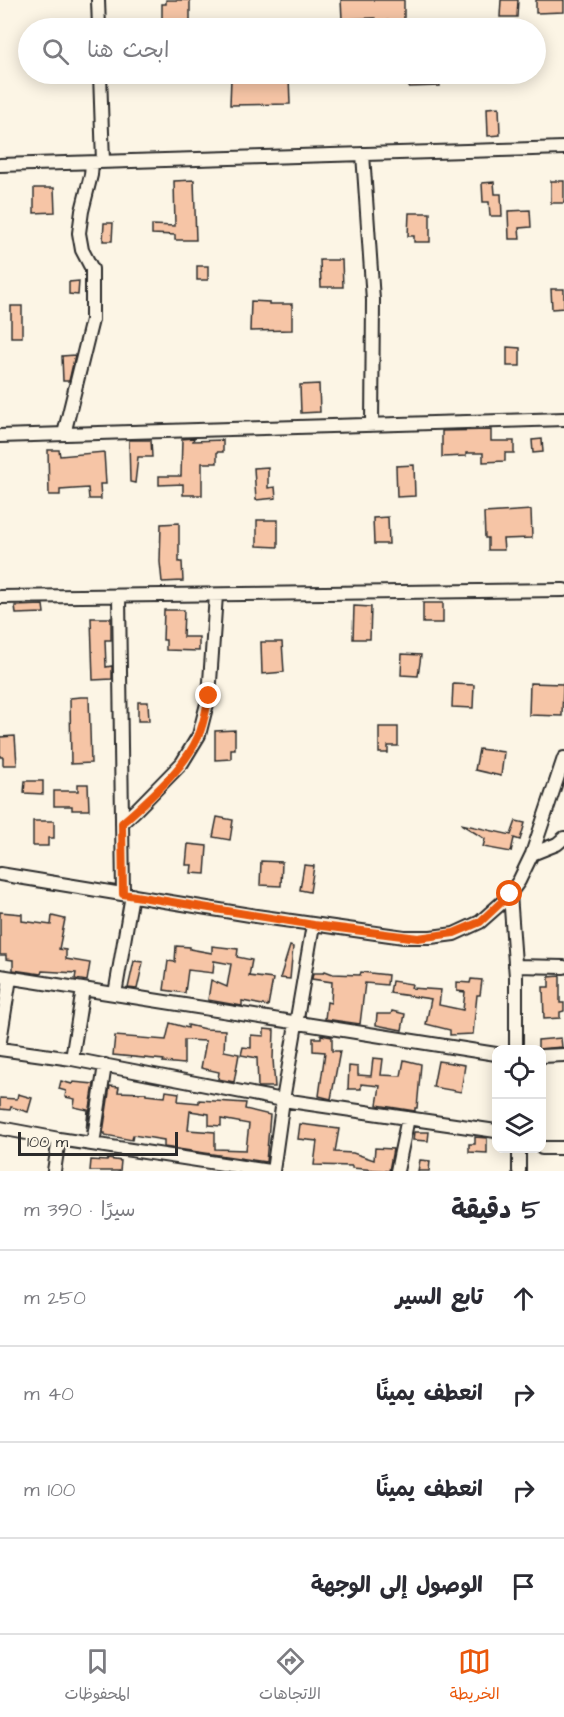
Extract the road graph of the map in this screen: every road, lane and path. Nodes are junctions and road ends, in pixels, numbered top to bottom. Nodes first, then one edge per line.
1 (98, 0) edge
2 (99, 18) edge
3 (100, 84) edge
4 (564, 148) edge
5 (363, 154) junction
6 (97, 163) junction
7 (0, 165) edge
8 (564, 419) edge
9 (372, 425) junction
10 (64, 434) junction
11 (0, 436) edge
12 (564, 590) edge
13 (216, 595) junction
14 (118, 596) junction
15 (0, 597) edge
16 (564, 758) edge
17 (122, 823) junction
18 (564, 838) edge
19 (532, 854) junction
20 (0, 874) edge
21 (510, 894) junction
22 (127, 895) junction
23 (314, 925) junction
24 (515, 966) junction
25 (564, 967) edge
26 (5, 977) edge
27 (83, 989) junction
28 (115, 994) junction
29 (296, 1022) junction
30 (0, 1041) edge
31 (516, 1045) edge
32 (0, 1049) edge
33 (492, 1053) edge
34 (564, 1055) edge
35 (546, 1056) edge
36 (72, 1059) junction
37 (105, 1065) junction
38 (283, 1100) junction
39 (408, 1118) junction
40 (0, 1128) edge
41 (492, 1130) edge
42 (59, 1139) junction
43 (93, 1144) junction
44 (546, 1148) edge
45 (564, 1148) edge
46 (519, 1153) edge
47 (54, 1171) edge
48 (271, 1171) edge
49 (397, 1171) edge
50 (519, 1171) edge

1 - 2 street
3 - 6 street
4 - 5 street
5 - 6 street
5 - 9 street
6 - 7 street
6 - 10 street
8 - 9 street
9 - 10 street
10 - 11 street
12 - 13 street
13 - 14 street
13 - 17 street
14 - 15 street
14 - 17 street
16 - 19 street
17 - 22 street
18 - 19 street
19 - 21 street
20 - 22 street
21 - 23 street
21 - 24 street
22 - 23 street
22 - 28 street
23 - 29 street
24 - 25 street
24 - 31 street
26 - 27 street
26 - 30 street
27 - 28 street
27 - 36 street
28 - 29 street
29 - 33 street
29 - 38 street
32 - 36 street
34 - 35 street
36 - 37 street
37 - 38 street
37 - 43 street
38 - 39 street
38 - 48 street
39 - 41 street
39 - 49 street
40 - 42 street
42 - 43 street
42 - 47 street
43 - 48 street
44 - 45 street
46 - 50 street

